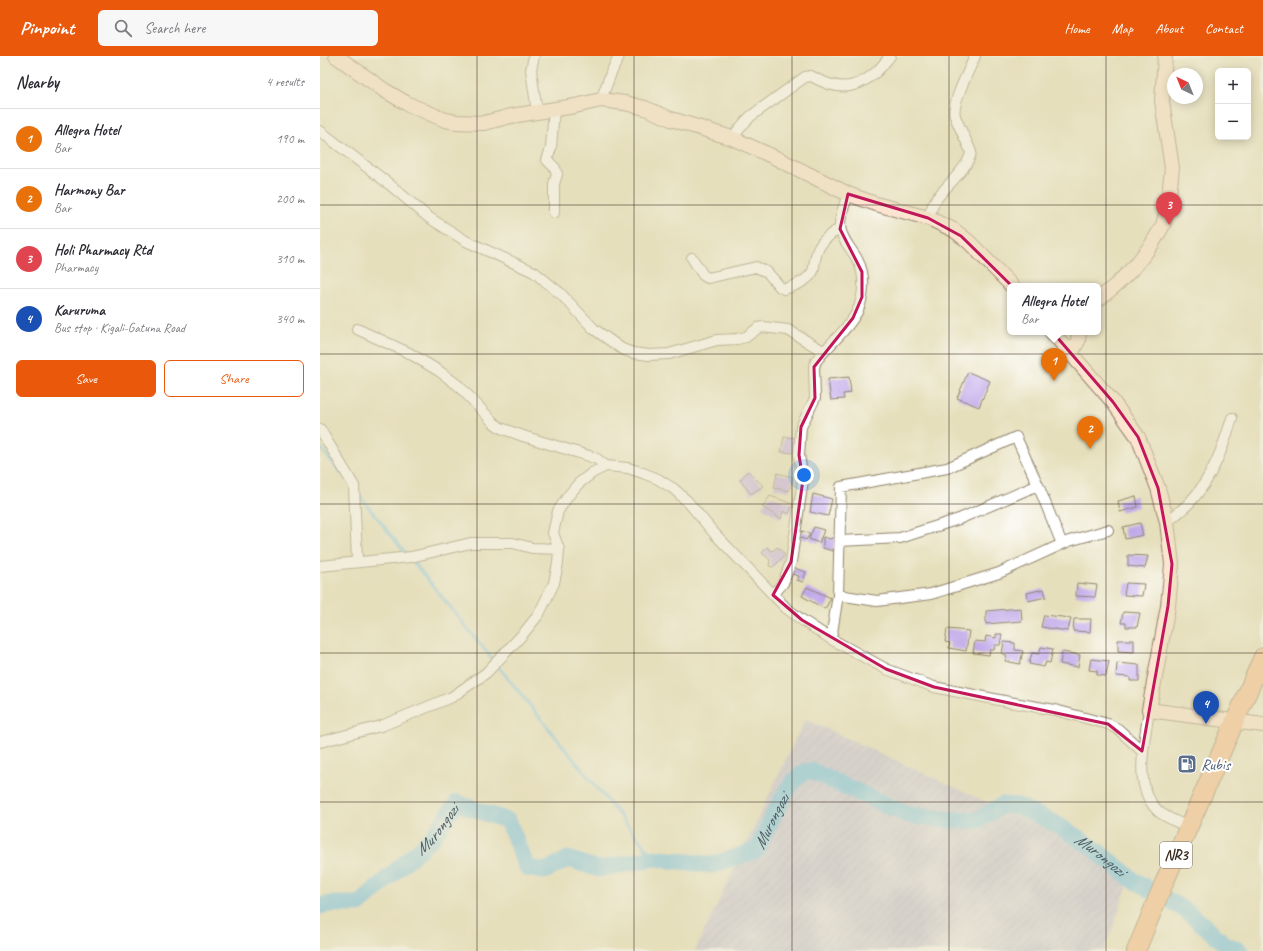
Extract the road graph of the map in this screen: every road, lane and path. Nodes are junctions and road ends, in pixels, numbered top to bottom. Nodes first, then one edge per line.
1 (336, 56) edge
2 (534, 56) edge
3 (619, 56) edge
4 (890, 56) edge
5 (975, 56) edge
6 (1165, 56) edge
7 (601, 100) junction
8 (554, 110) junction
9 (538, 112) junction
10 (320, 131) edge
11 (732, 138) junction
12 (848, 194) junction
13 (554, 213) dead end
14 (928, 218) junction
15 (840, 229) junction
16 (692, 258) dead end
17 (1009, 283) edge
18 (1101, 297) edge
19 (357, 329) dead end
20 (1055, 335) edge
21 (1079, 335) edge
22 (823, 352) junction
23 (1071, 353) junction
24 (1232, 418) dead end
25 (320, 430) edge
26 (606, 466) junction
27 (1038, 485) junction
28 (1167, 522) junction
29 (1108, 530) dead end
30 (840, 541) junction
31 (1062, 544) junction
32 (559, 549) junction
33 (357, 561) junction
34 (320, 566) edge
35 (773, 595) junction
36 (838, 595) junction
37 (831, 639) junction
38 (1263, 657) edge
39 (1149, 710) junction
40 (1235, 722) junction
41 (1263, 724) edge
42 (320, 742) edge
43 (1142, 750) junction
44 (1188, 827) junction
45 (1136, 951) edge

1 - 9 street
2 - 9 street
3 - 7 street
4 - 11 street
5 - 14 street
6 - 18 street
7 - 8 street
7 - 11 street
8 - 9 street
8 - 13 street
10 - 22 street
11 - 12 street
12 - 14 street
12 - 15 street
14 - 17 street
15 - 16 street
15 - 22 street
19 - 26 street
20 - 23 street
21 - 23 street
22 - 35 street
23 - 28 street
24 - 28 street
25 - 33 street
26 - 32 street
26 - 35 street
27 - 30 street
27 - 30 street
27 - 31 street
28 - 39 street
29 - 31 street
30 - 36 street
31 - 36 street
32 - 33 street
32 - 42 street
33 - 34 street
35 - 37 street
36 - 37 street
37 - 43 street
38 - 40 highway, NR3
39 - 40 street
39 - 43 street
40 - 41 street
40 - 44 highway, NR3
43 - 44 street
44 - 45 highway, NR3

